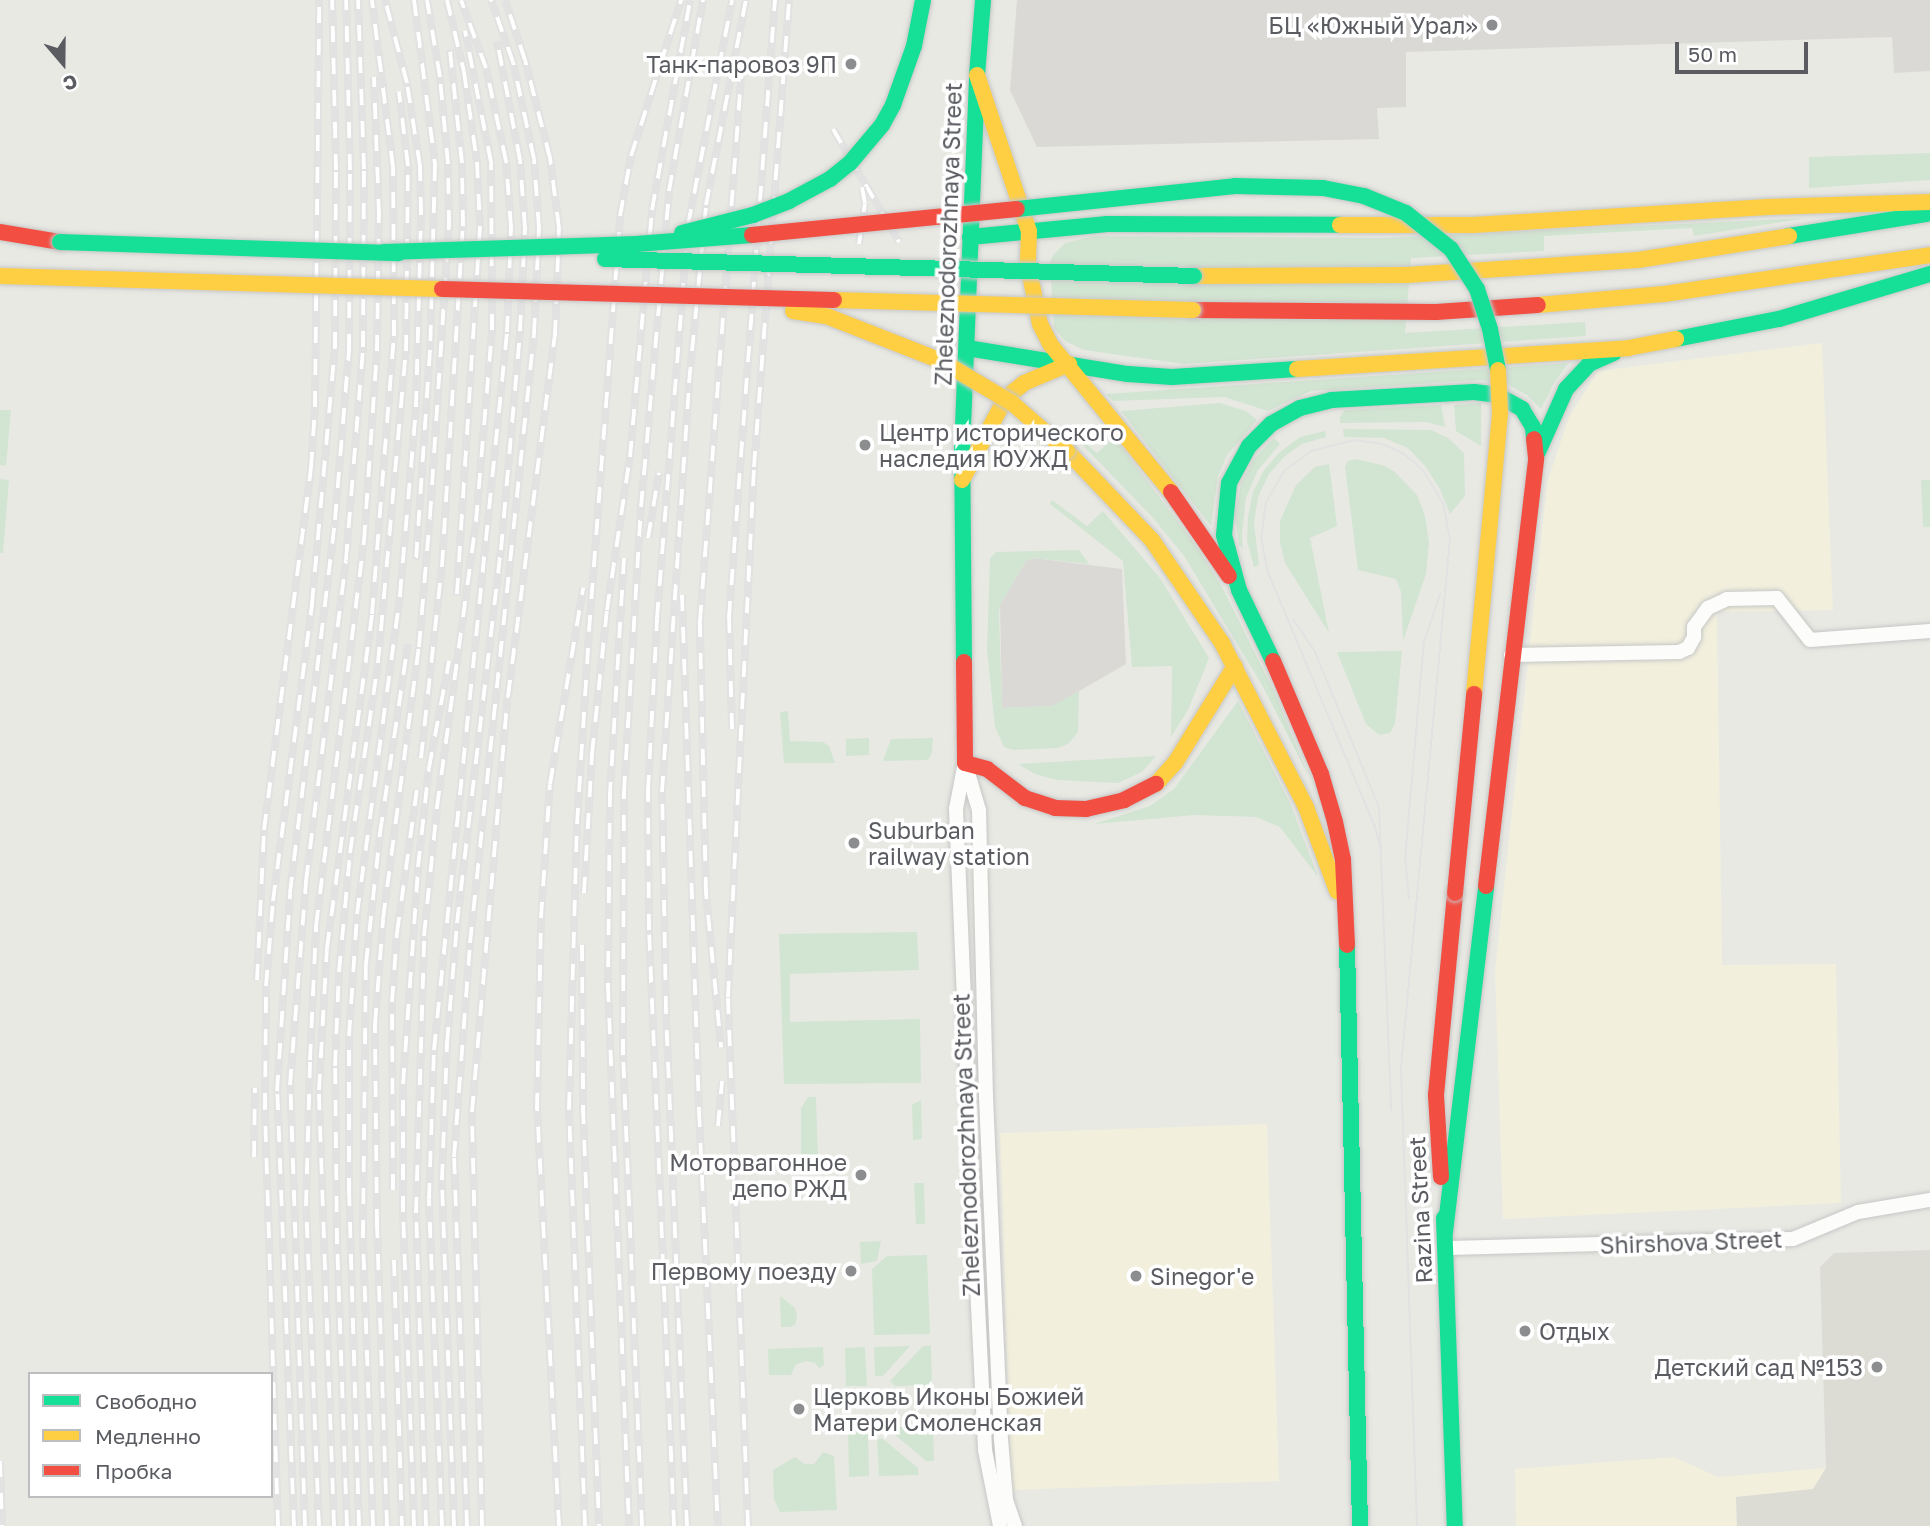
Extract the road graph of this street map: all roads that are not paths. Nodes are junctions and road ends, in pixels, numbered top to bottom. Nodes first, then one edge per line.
1 (923, 0) edge
2 (983, 0) edge
3 (977, 75) junction
4 (1930, 202) edge
5 (1930, 214) edge
6 (1029, 232) junction
7 (0, 233) edge
8 (970, 237) junction
9 (0, 240) edge
10 (60, 242) junction
11 (636, 244) junction
12 (384, 252) junction
13 (1930, 255) edge
14 (1930, 274) edge
15 (0, 276) edge
16 (83, 279) junction
17 (0, 288) edge
18 (542, 292) junction
19 (967, 348) junction
20 (1628, 348) junction
21 (1069, 364) junction
22 (1536, 458) junction
23 (962, 480) junction
24 (1239, 590) junction
25 (1930, 631) edge
26 (1511, 655) junction
27 (1235, 666) junction
28 (965, 763) junction
29 (1344, 910) junction
30 (1930, 1200) edge
31 (1445, 1240) junction
32 (1000, 1526) edge
33 (1015, 1526) edge
34 (1360, 1526) edge
35 (1455, 1526) edge

1 - 11 main road, bridge
2 - 3 main road, Zheleznodorozhnaya Street
3 - 6 main road
3 - 8 main road, Zheleznodorozhnaya Street
4 - 6 main road
5 - 12 main road, bridge
6 - 8 main road
6 - 21 main road
7 - 10 main road
8 - 19 main road, Zheleznodorozhnaya Street
9 - 10 main road
10 - 12 main road, bridge
11 - 12 main road, bridge
11 - 31 main road, Razina Street, bridge
13 - 18 main road, bridge
14 - 20 main road
15 - 16 main road, bridge
16 - 17 main road, bridge
16 - 18 main road, bridge
18 - 27 main road, bridge
19 - 21 main road
19 - 23 main road, Zheleznodorozhnaya Street
20 - 21 main road
20 - 22 main road
21 - 23 main road
21 - 24 main road
22 - 24 main road
22 - 26 main road
23 - 28 main road, Zheleznodorozhnaya Street
24 - 29 main road
25 - 26 street
26 - 31 main road
27 - 28 main road
27 - 29 main road
28 - 32 street, Zheleznodorozhnaya Street
28 - 33 street, Zheleznodorozhnaya Street
29 - 34 main road
30 - 31 street, Shirshova Street
31 - 35 main road, Razina Street

